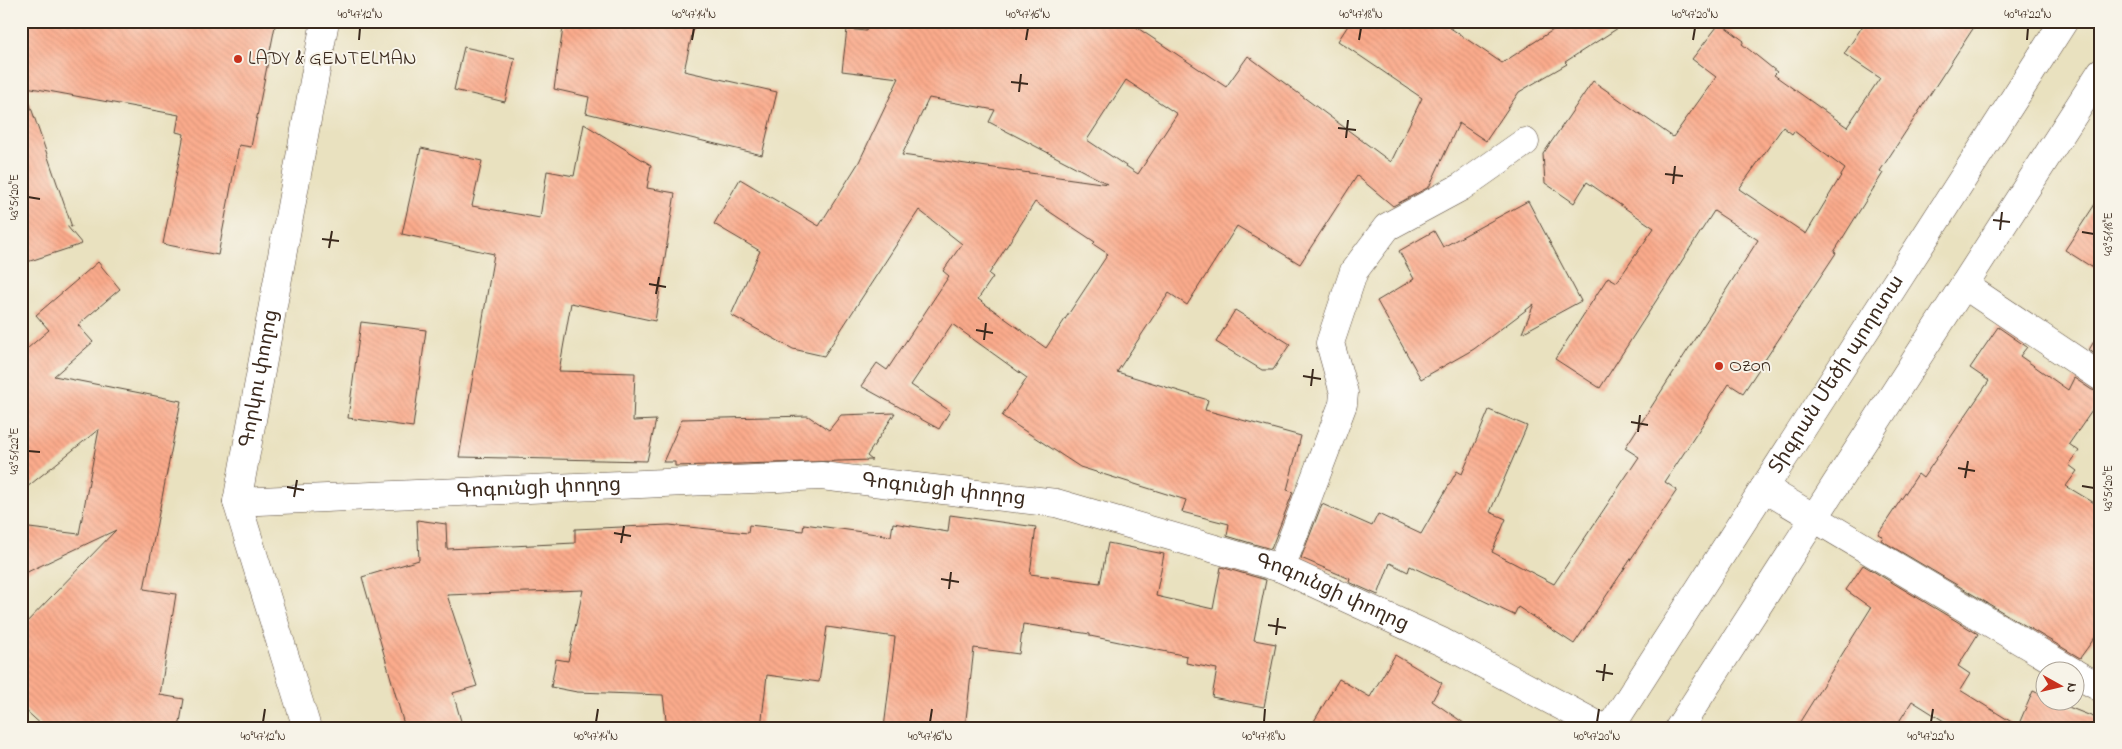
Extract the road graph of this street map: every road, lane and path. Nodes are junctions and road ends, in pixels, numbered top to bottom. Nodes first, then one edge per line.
1 (326, 21) edge
2 (2064, 21) edge
3 (2101, 72) edge
4 (1524, 142) dead end
5 (1964, 285) junction
6 (2101, 377) edge
7 (1764, 488) junction
8 (237, 502) junction
9 (1814, 517) junction
10 (1281, 568) junction
11 (2057, 662) edge
12 (2084, 678) edge
13 (2101, 688) edge
14 (308, 728) edge
15 (1603, 728) edge
16 (1610, 728) edge
17 (1679, 728) edge

1 - 8 street, Գորկու փողոց
2 - 7 street, Տիգրան Մեծի պողոտա
3 - 5 street
4 - 10 street
5 - 6 street
5 - 9 street
7 - 9 street
7 - 16 street, Տիգրան Մեծի պողոտա
8 - 10 street, Գոգունցի փողոց
8 - 14 street, Գորկու փողոց
9 - 11 street
9 - 17 street
10 - 15 street, Գոգունցի փողոց
12 - 13 street

